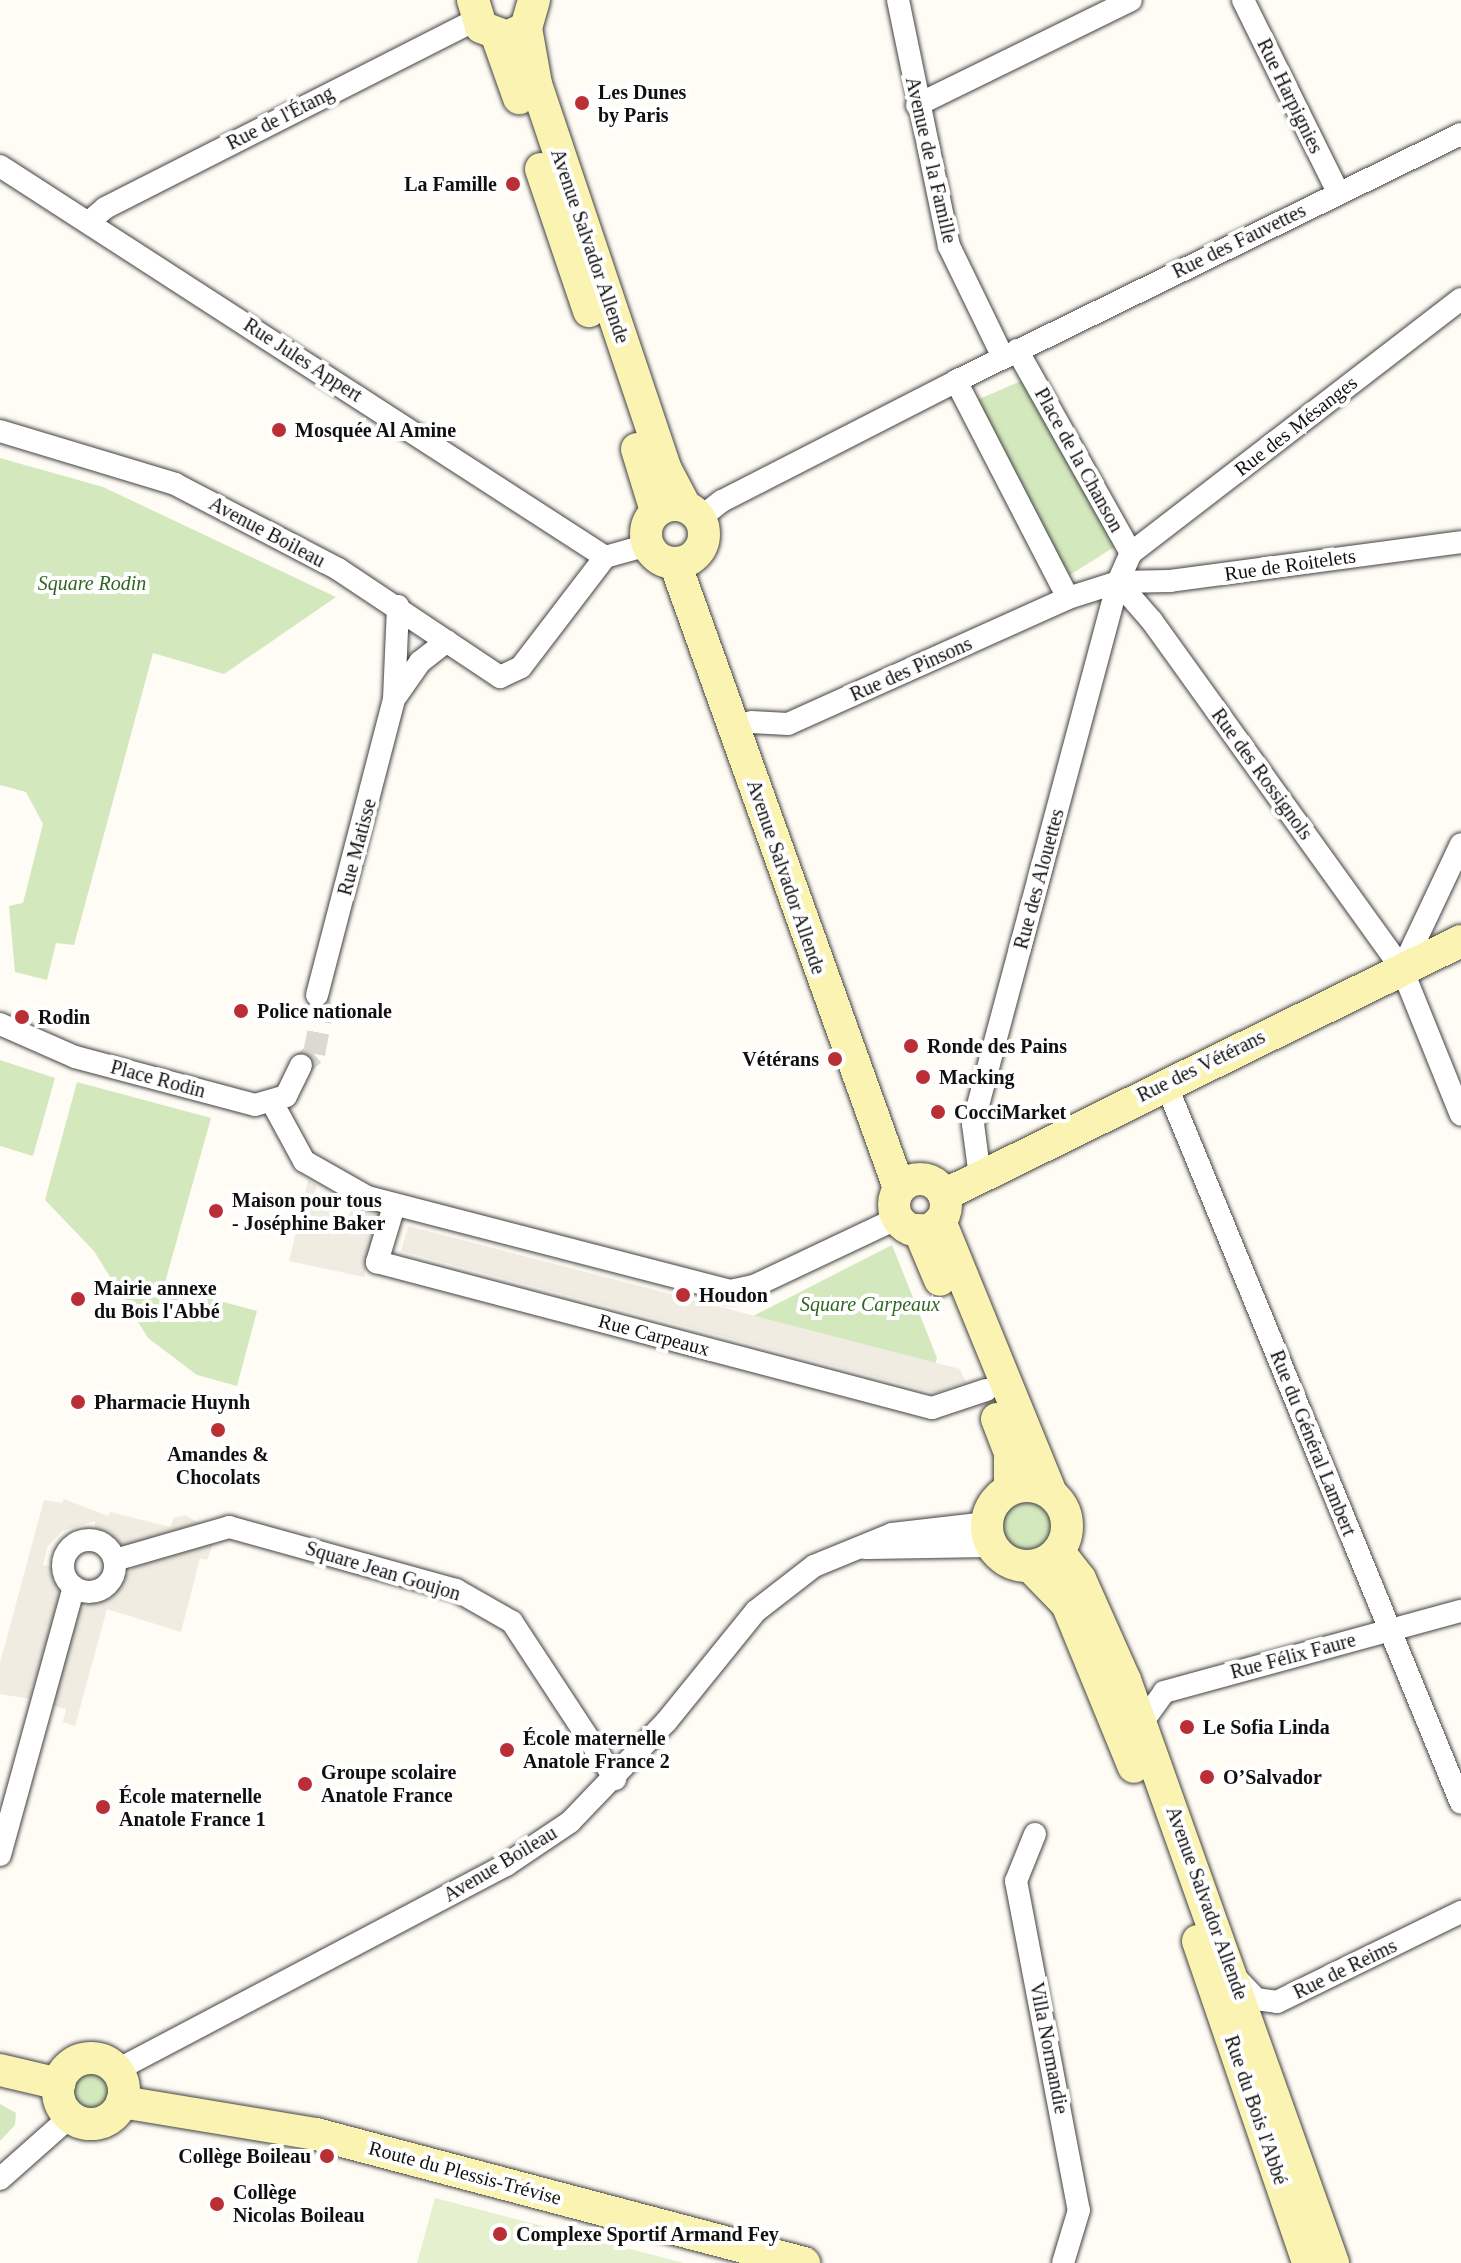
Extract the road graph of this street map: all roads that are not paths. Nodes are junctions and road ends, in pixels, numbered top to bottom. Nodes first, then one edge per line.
1 (898, 0) edge
2 (1131, 0) edge
3 (1243, 0) edge
4 (501, 17) edge
5 (917, 105) junction
6 (1461, 134) edge
7 (0, 166) edge
8 (1338, 192) junction
9 (89, 222) junction
10 (1461, 299) edge
11 (1010, 354) junction
12 (956, 381) junction
13 (0, 431) edge
14 (680, 512) junction
15 (1461, 542) edge
16 (648, 545) junction
17 (1131, 553) junction
18 (605, 557) junction
19 (685, 560) junction
20 (1118, 582) junction
21 (1068, 598) junction
22 (398, 606) junction
23 (447, 641) junction
24 (394, 699) junction
25 (751, 722) junction
26 (1461, 844) edge
27 (1461, 941) edge
28 (1402, 969) junction
29 (317, 995) tunnel mouth
30 (0, 1024) edge
31 (301, 1065) tunnel mouth
32 (1165, 1082) junction
33 (273, 1104) junction
34 (1461, 1115) edge
35 (980, 1177) junction
36 (920, 1205) junction
37 (394, 1206) junction
38 (986, 1390) junction
39 (1010, 1489) junction
40 (1051, 1493) junction
41 (990, 1535) junction
42 (1059, 1552) junction
43 (115, 1560) junction
44 (1030, 1566) junction
45 (74, 1587) junction
46 (1461, 1611) edge
47 (1390, 1630) junction
48 (1141, 1724) junction
49 (615, 1779) junction
50 (1461, 1803) edge
51 (1035, 1834) dead end
52 (0, 1855) edge
53 (1461, 1912) edge
54 (1234, 1976) junction
55 (0, 2070) edge
56 (117, 2070) junction
57 (59, 2084) junction
58 (122, 2102) junction
59 (71, 2116) junction
60 (0, 2179) edge
61 (804, 2263) edge
62 (1063, 2263) edge
63 (1308, 2263) edge
64 (1333, 2263) edge

1 - 5 street, Avenue de la Famille
2 - 5 street
3 - 8 street, Rue Harpignies
4 - 9 street, Rue de l'Étang
4 - 14 main road, Avenue Salvador Allende
5 - 11 street, Avenue de la Famille
6 - 8 street, Rue des Fauvettes
7 - 9 street, Rue Jules Appert
8 - 11 street, Rue des Fauvettes
9 - 18 street, Rue Jules Appert
10 - 17 street, Rue des Mésanges
11 - 12 street
11 - 17 street, Place de la Chanson
12 - 14 street
12 - 21 street
13 - 22 street, Avenue Boileau
14 - 16 main road
14 - 19 main road
15 - 20 street, Rue de Roitelets
16 - 18 street
16 - 19 main road
17 - 20 street, Place de la Chanson
18 - 23 street, Avenue Boileau
19 - 25 main road, Avenue Salvador Allende
19 - 36 main road, Avenue Salvador Allende
20 - 21 street
20 - 28 street, Rue des Rossignols
20 - 35 street, Rue des Alouettes
21 - 25 street, Rue des Pinsons
22 - 23 street, Avenue Boileau
22 - 24 street
23 - 24 street
24 - 29 street, Rue Matisse
25 - 36 main road, Avenue Salvador Allende
26 - 28 street
27 - 28 main road, Rue des Vétérans
28 - 32 main road, Rue des Vétérans
28 - 34 street, Rue des Rossignols
30 - 33 street, Place Rodin
31 - 33 street
32 - 35 main road, Rue des Vétérans
32 - 47 street, Rue du Général Lambert
33 - 37 street
35 - 36 main road, Rue des Vétérans
36 - 37 street
36 - 38 main road, Avenue Salvador Allende
36 - 40 main road, Avenue Salvador Allende
37 - 38 street, Rue Carpeaux
38 - 39 main road, Avenue Salvador Allende
39 - 40 main road
39 - 41 main road
40 - 42 main road
41 - 44 main road
41 - 49 street, Avenue Boileau
42 - 44 main road
42 - 48 main road, Avenue Salvador Allende
43 - 45 street
43 - 45 street
43 - 49 street, Square Jean Goujon
44 - 63 main road, Rue du Bois l'Abbé
45 - 52 street
46 - 47 street, Rue Félix Faure
47 - 48 street, Rue Félix Faure
47 - 50 street, Rue du Général Lambert
48 - 54 main road, Avenue Salvador Allende
49 - 56 street, Avenue Boileau
51 - 62 street, Villa Normandie
53 - 54 street, Rue de Reims
54 - 64 main road, Avenue Salvador Allende
55 - 57 main road
56 - 57 main road
56 - 58 main road
57 - 59 main road
58 - 59 main road
58 - 61 main road, Route du Plessis-Trévise
59 - 60 street

